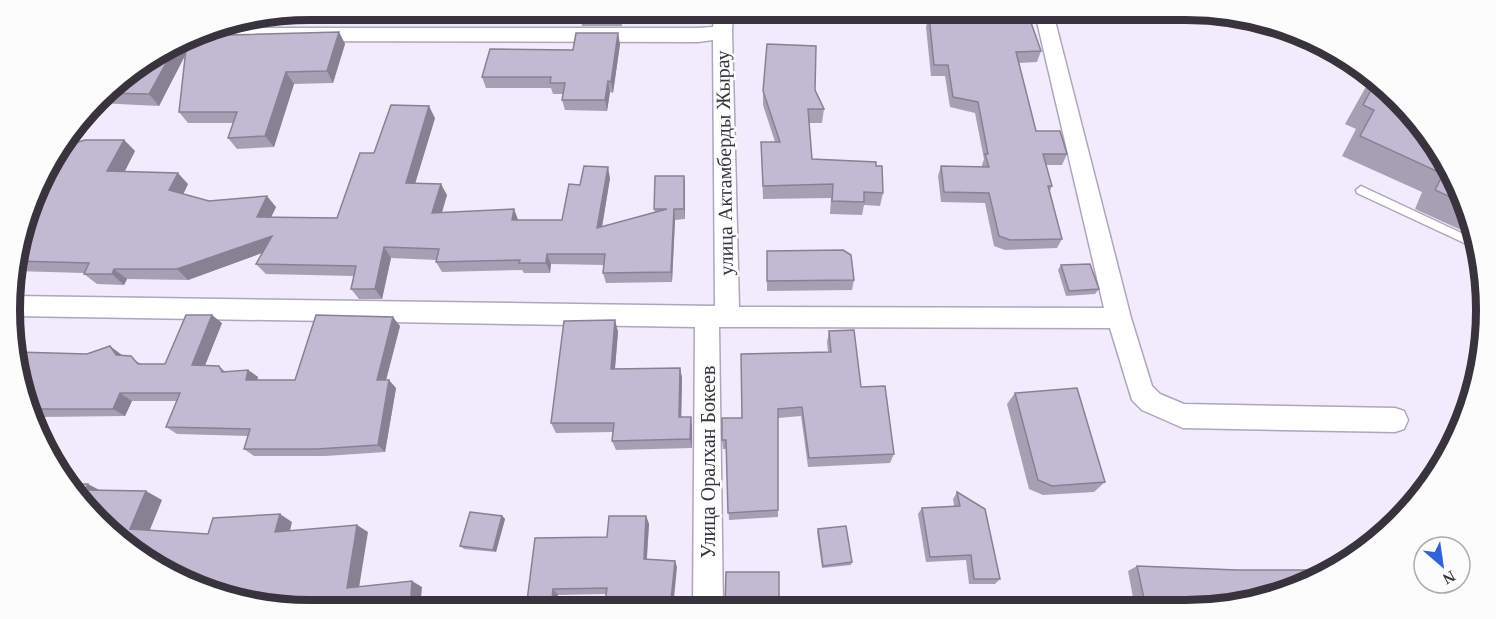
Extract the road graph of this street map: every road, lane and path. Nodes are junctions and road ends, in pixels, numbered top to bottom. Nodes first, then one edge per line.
1 (723, 20) edge
2 (1046, 20) edge
3 (722, 32) junction
4 (219, 34) edge
5 (1361, 190) dead end
6 (1469, 241) edge
7 (20, 306) edge
8 (717, 316) junction
9 (1119, 318) junction
10 (1395, 420) dead end
11 (708, 600) edge

1 - 3 street, улица Актамберды Жырау
2 - 9 street
3 - 4 street
3 - 8 street, улица Актамберды Жырау
5 - 6 lane
7 - 8 street
8 - 9 street
8 - 11 street, Улица Оралхан Бокеев
9 - 10 street

